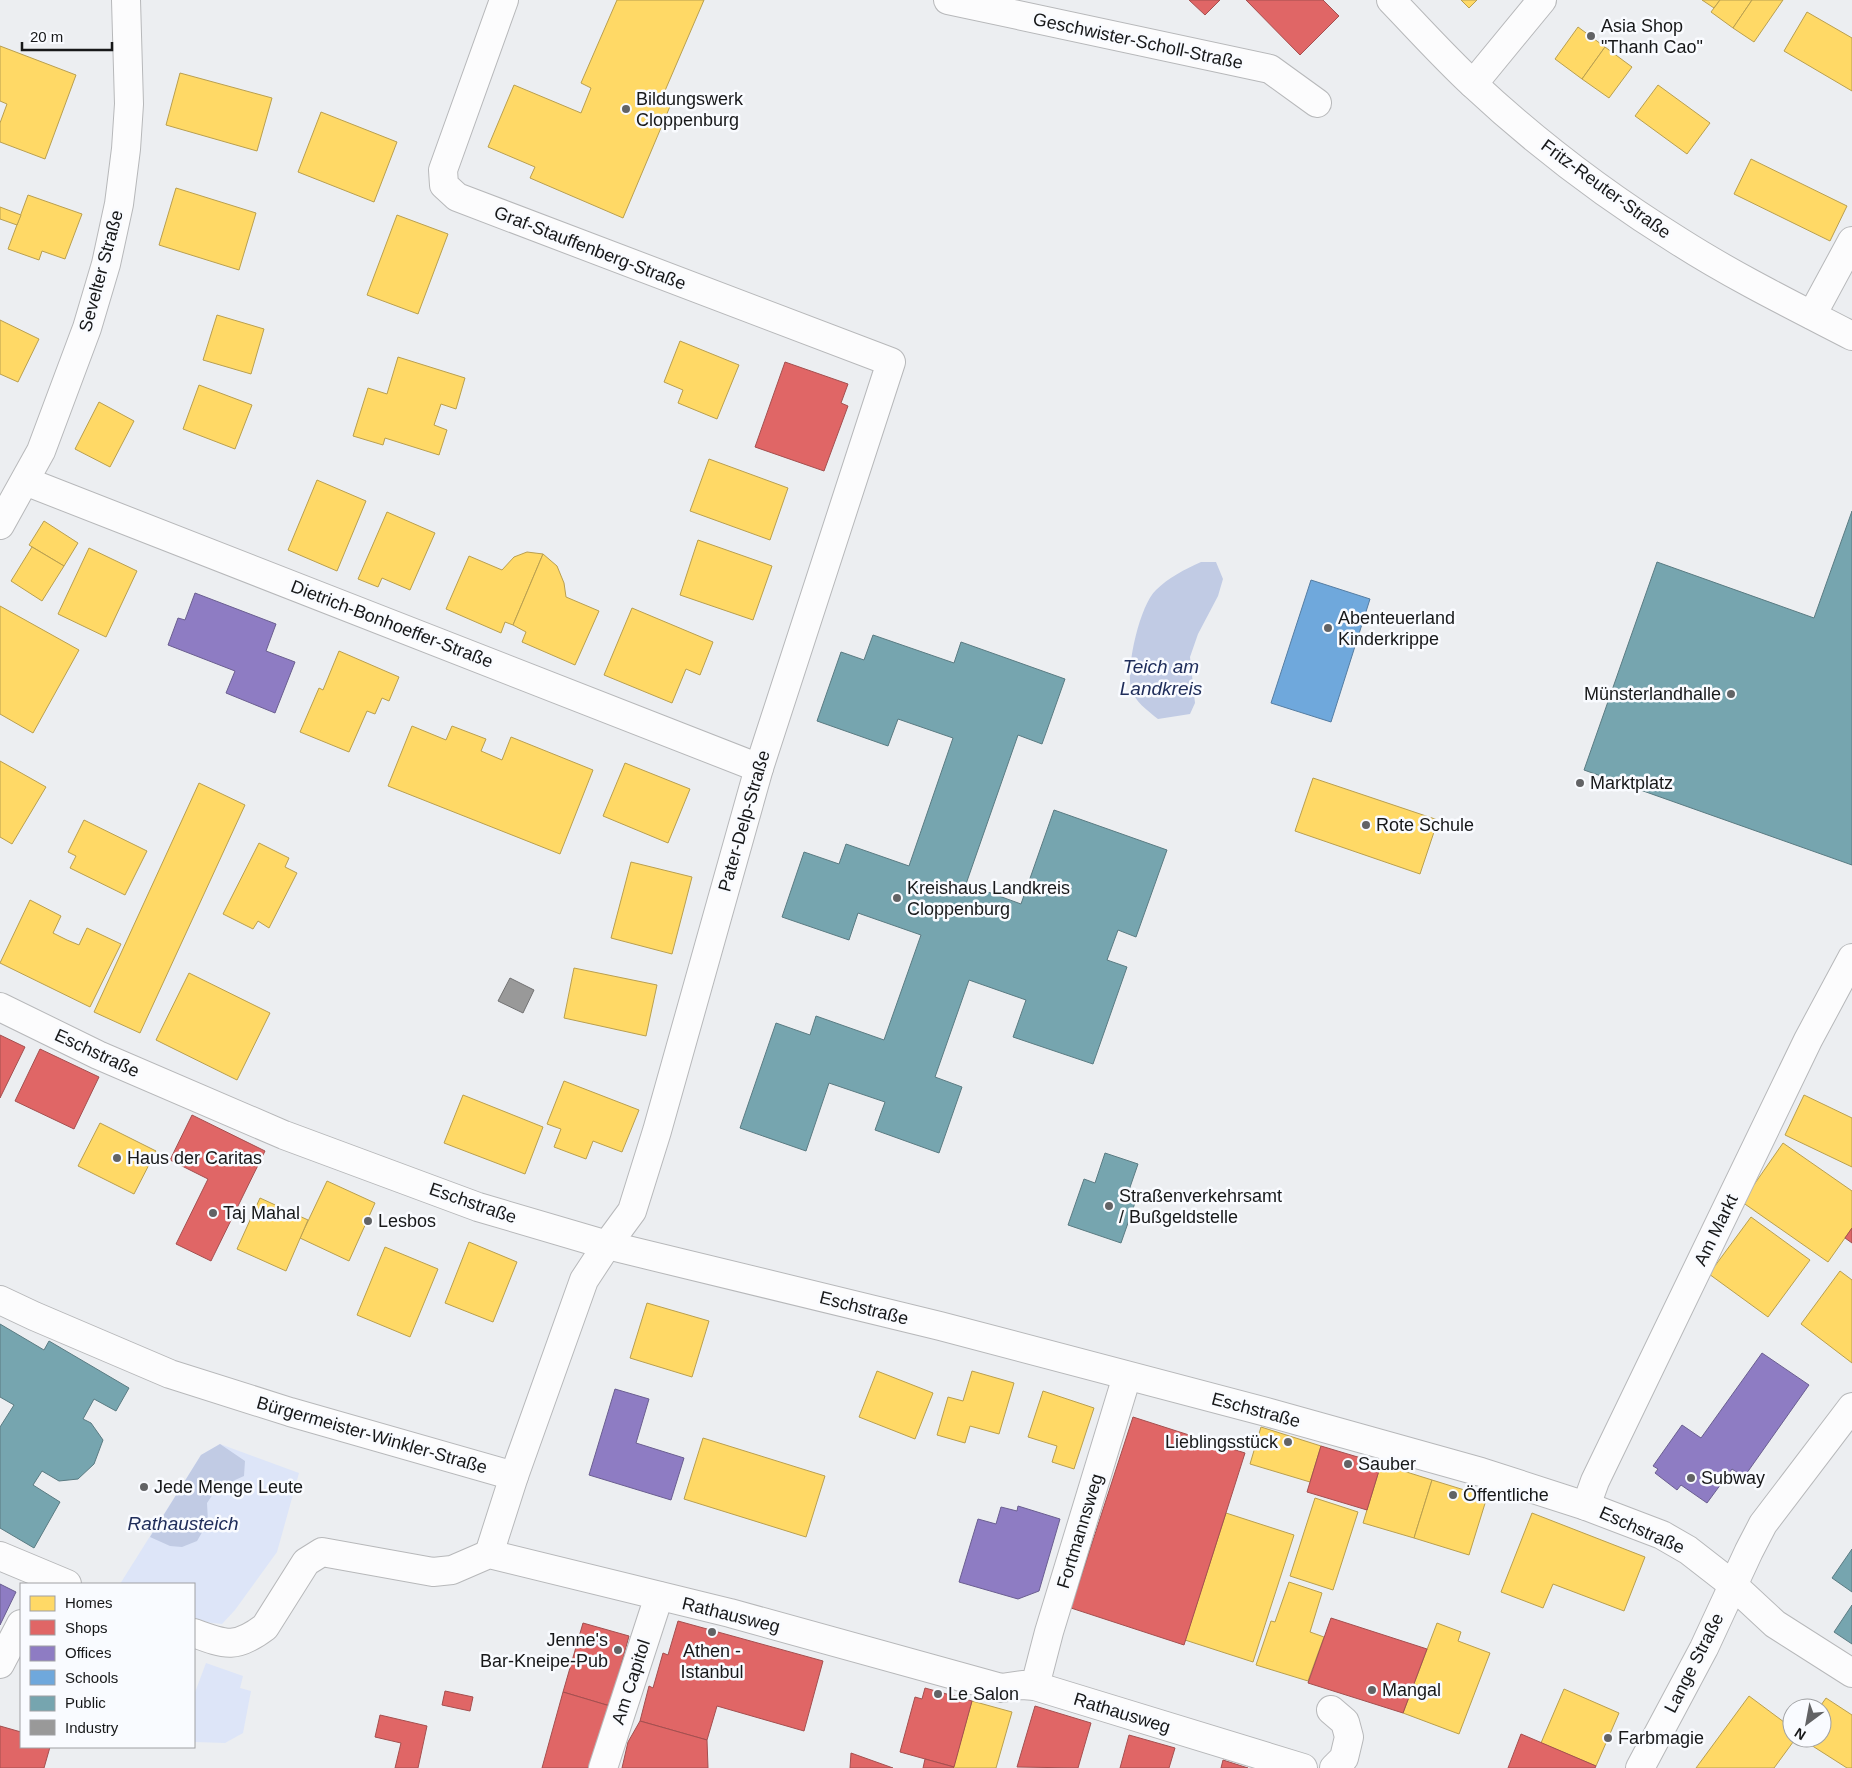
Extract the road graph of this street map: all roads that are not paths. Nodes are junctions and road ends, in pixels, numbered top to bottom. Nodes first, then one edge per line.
1 (126, 0) edge
2 (504, 0) edge
3 (948, 0) edge
4 (1391, 0) edge
5 (1542, 0) edge
6 (1473, 84) junction
7 (1317, 103) dead end
8 (1852, 241) edge
9 (1812, 315) junction
10 (1852, 336) edge
11 (880, 394) joint
12 (25, 481) junction
13 (0, 525) edge
14 (759, 768) junction
15 (1852, 958) edge
16 (0, 1007) edge
17 (607, 1245) junction
18 (0, 1300) edge
19 (1127, 1376) junction
20 (1852, 1407) edge
21 (514, 1476) junction
22 (1586, 1506) junction
23 (489, 1554) junction
24 (0, 1556) edge
25 (52, 1582) edge
26 (1733, 1585) junction
27 (658, 1596) junction
28 (20, 1626) edge
29 (195, 1633) edge
30 (0, 1664) edge
31 (1852, 1673) edge
32 (1035, 1686) junction
33 (1331, 1710) dead end
34 (603, 1768) edge
35 (1304, 1768) edge
36 (1334, 1768) edge
37 (1640, 1768) edge

1 - 12 street, Sevelter Straße
2 - 11 street, Graf-Stauffenberg-Straße
3 - 7 street, Geschwister-Scholl-Straße
4 - 6 street, Fritz-Reuter-Straße
5 - 6 street
6 - 9 street, Fritz-Reuter-Straße
8 - 9 street
9 - 10 street, Fritz-Reuter-Straße
11 - 14 street, Pater-Delp-Straße
12 - 13 street, Sevelter Straße
12 - 14 street, Dietrich-Bonhoeffer-Straße
14 - 17 street, Pater-Delp-Straße
15 - 22 street, Am Markt
16 - 17 street, Eschstraße
17 - 19 street, Eschstraße
17 - 21 street
18 - 21 street, Bürgermeister-Winkler-Straße
19 - 22 street, Eschstraße
19 - 32 street, Fortmannsweg
20 - 26 street, Lange Straße
21 - 23 street
22 - 26 street, Eschstraße
23 - 27 street, Rathausweg
23 - 29 street
24 - 25 street
26 - 31 street, Eschstraße
26 - 37 street, Lange Straße
27 - 32 street, Rathausweg
27 - 34 street, Am Capitol
28 - 30 street
32 - 35 street, Rathausweg
33 - 36 street

